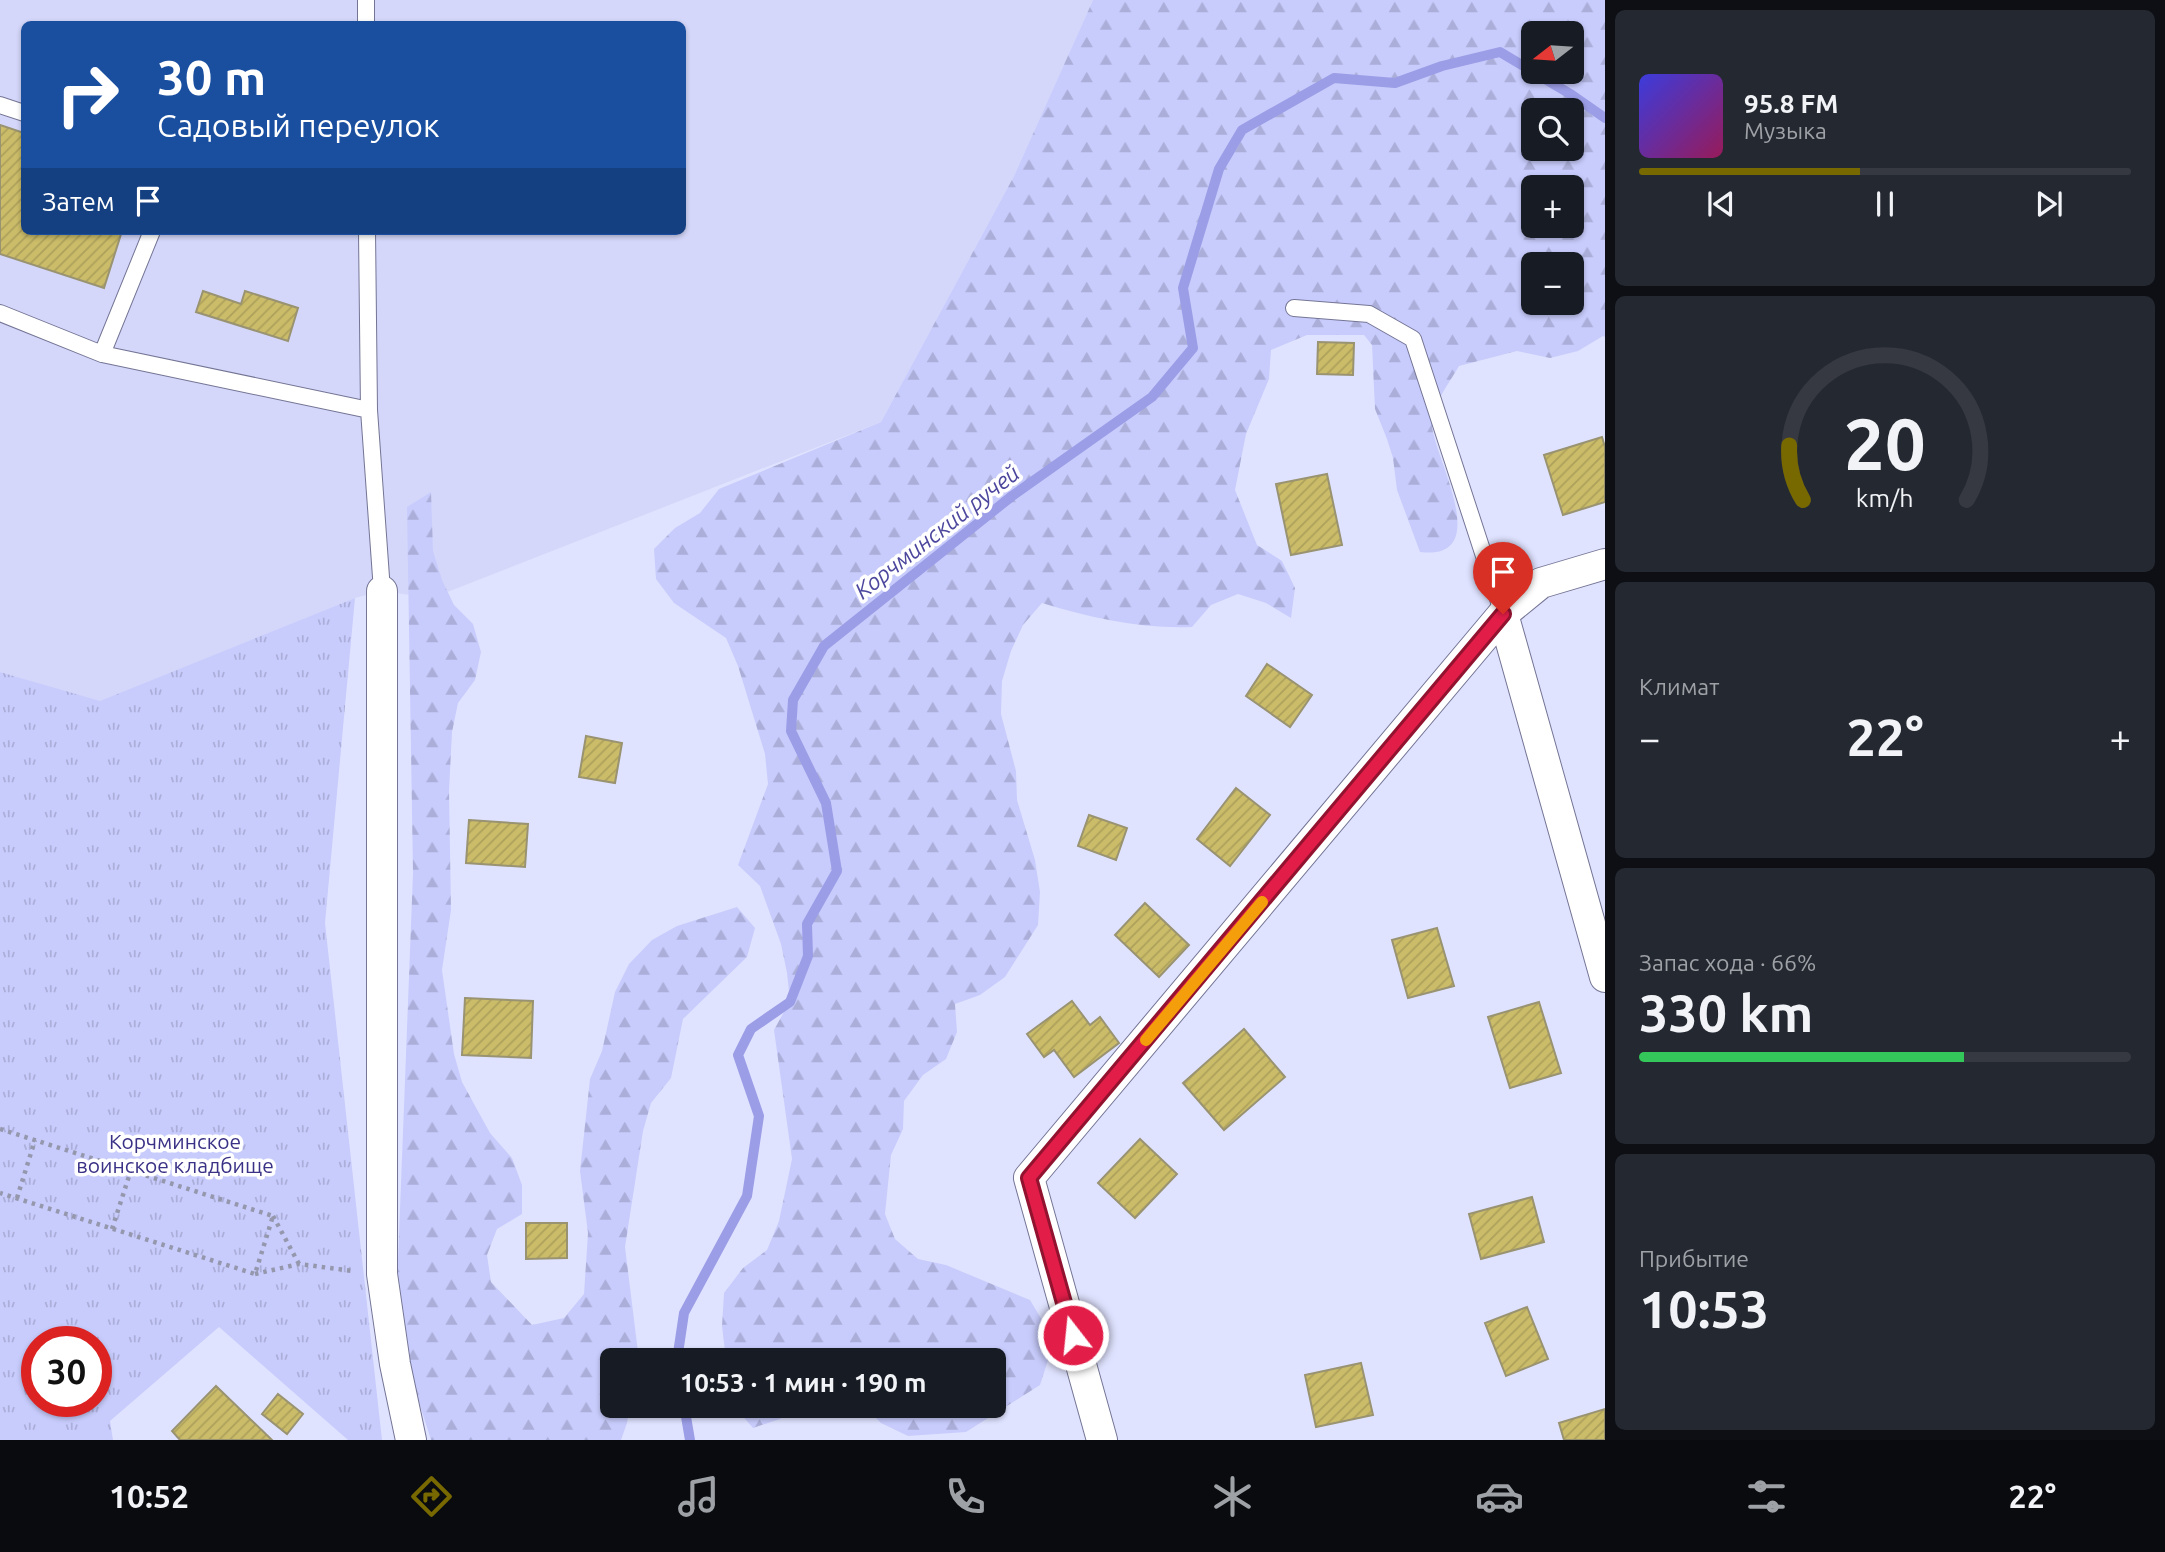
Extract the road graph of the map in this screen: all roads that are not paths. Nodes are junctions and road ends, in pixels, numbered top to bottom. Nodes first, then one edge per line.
1 (366, 0) edge
2 (366, 21) edge
3 (0, 105) edge
4 (21, 112) edge
5 (150, 235) edge
6 (367, 235) edge
7 (1294, 308) dead end
8 (0, 313) edge
9 (102, 354) junction
10 (369, 410) junction
11 (1605, 564) edge
12 (382, 591) joint
13 (1503, 614) junction
14 (1605, 977) edge
15 (411, 1440) edge
16 (1102, 1440) edge

1 - 2 lane
3 - 4 lane
5 - 9 lane
6 - 10 lane
7 - 13 lane
8 - 9 lane
9 - 10 lane
10 - 12 lane
11 - 13 street
12 - 15 street
13 - 14 street
13 - 16 street

